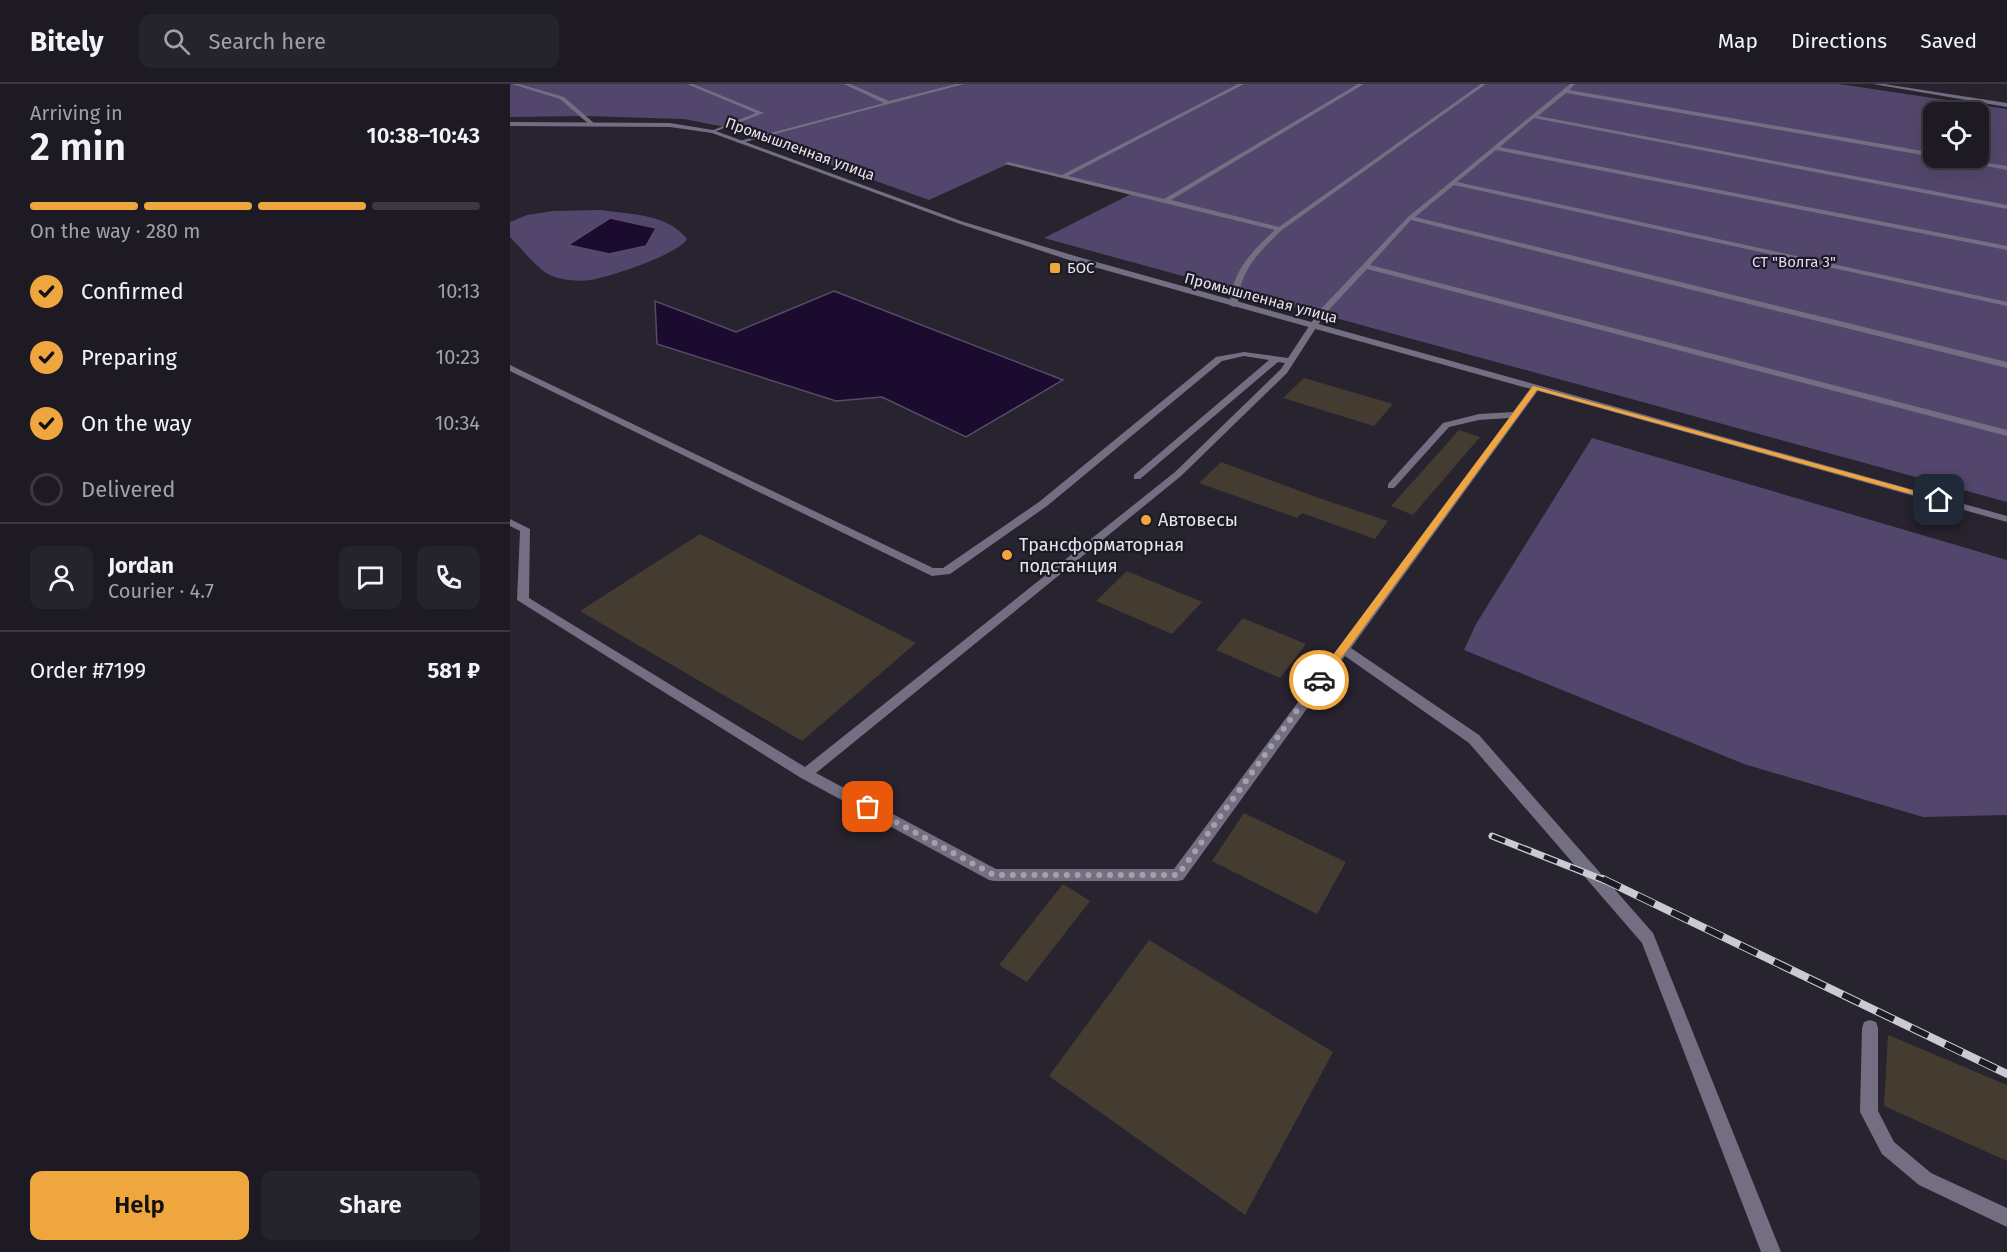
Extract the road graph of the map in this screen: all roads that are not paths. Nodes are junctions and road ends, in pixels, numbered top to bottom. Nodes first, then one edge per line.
1 (514, 84) edge
2 (689, 84) edge
3 (846, 84) edge
4 (962, 84) edge
5 (1242, 84) edge
6 (1362, 84) edge
7 (1484, 84) edge
8 (1573, 84) edge
9 (1875, 84) edge
10 (1945, 84) edge
11 (1565, 91) junction
12 (1939, 94) junction
13 (888, 102) junction
14 (2007, 105) edge
15 (1535, 117) junction
16 (510, 124) edge
17 (592, 124) junction
18 (713, 132) junction
19 (739, 141) junction
20 (1496, 148) junction
21 (1923, 153) edge
22 (1008, 164) dead end
23 (1989, 165) edge
24 (2007, 168) edge
25 (1062, 177) junction
26 (1454, 183) junction
27 (1165, 201) junction
28 (2007, 207) edge
29 (1410, 218) junction
30 (1280, 229) junction
31 (2007, 248) edge
32 (1364, 266) junction
33 (2007, 304) edge
34 (1234, 305) junction
35 (1313, 326) junction
36 (1276, 359) junction
37 (1291, 361) junction
38 (2007, 365) edge
39 (510, 368) edge
40 (1536, 387) junction
41 (1515, 415) junction
42 (2007, 434) edge
43 (1137, 477) dead end
44 (1391, 486) dead end
45 (2007, 519) edge
46 (510, 522) edge
47 (1342, 649) junction
48 (806, 774) junction
49 (1870, 1028) dead end
50 (2007, 1218) edge
51 (1771, 1252) edge

1 - 17 street
2 - 18 street
3 - 13 street
4 - 13 street
5 - 25 street
6 - 27 street
7 - 30 street
8 - 11 street
9 - 12 street
10 - 12 street
11 - 15 street
11 - 21 street
12 - 14 street
13 - 19 street
15 - 20 street
15 - 28 street
16 - 17 street, Промышленная улица
17 - 18 street, Промышленная улица
18 - 19 street, Промышленная улица
19 - 34 street, Промышленная улица
20 - 26 street
20 - 31 street
22 - 25 street
23 - 24 street
25 - 27 street
26 - 29 street
26 - 33 street
27 - 30 street
29 - 32 street
29 - 38 street
30 - 34 street
32 - 35 street
32 - 42 street
34 - 35 street, Промышленная улица
35 - 37 street
35 - 40 street, Промышленная улица
36 - 37 street
36 - 39 street
36 - 43 street
37 - 48 street
40 - 41 street
40 - 45 street, Промышленная улица
41 - 44 street
41 - 47 street
46 - 48 street
47 - 48 street
47 - 51 street
49 - 50 street

